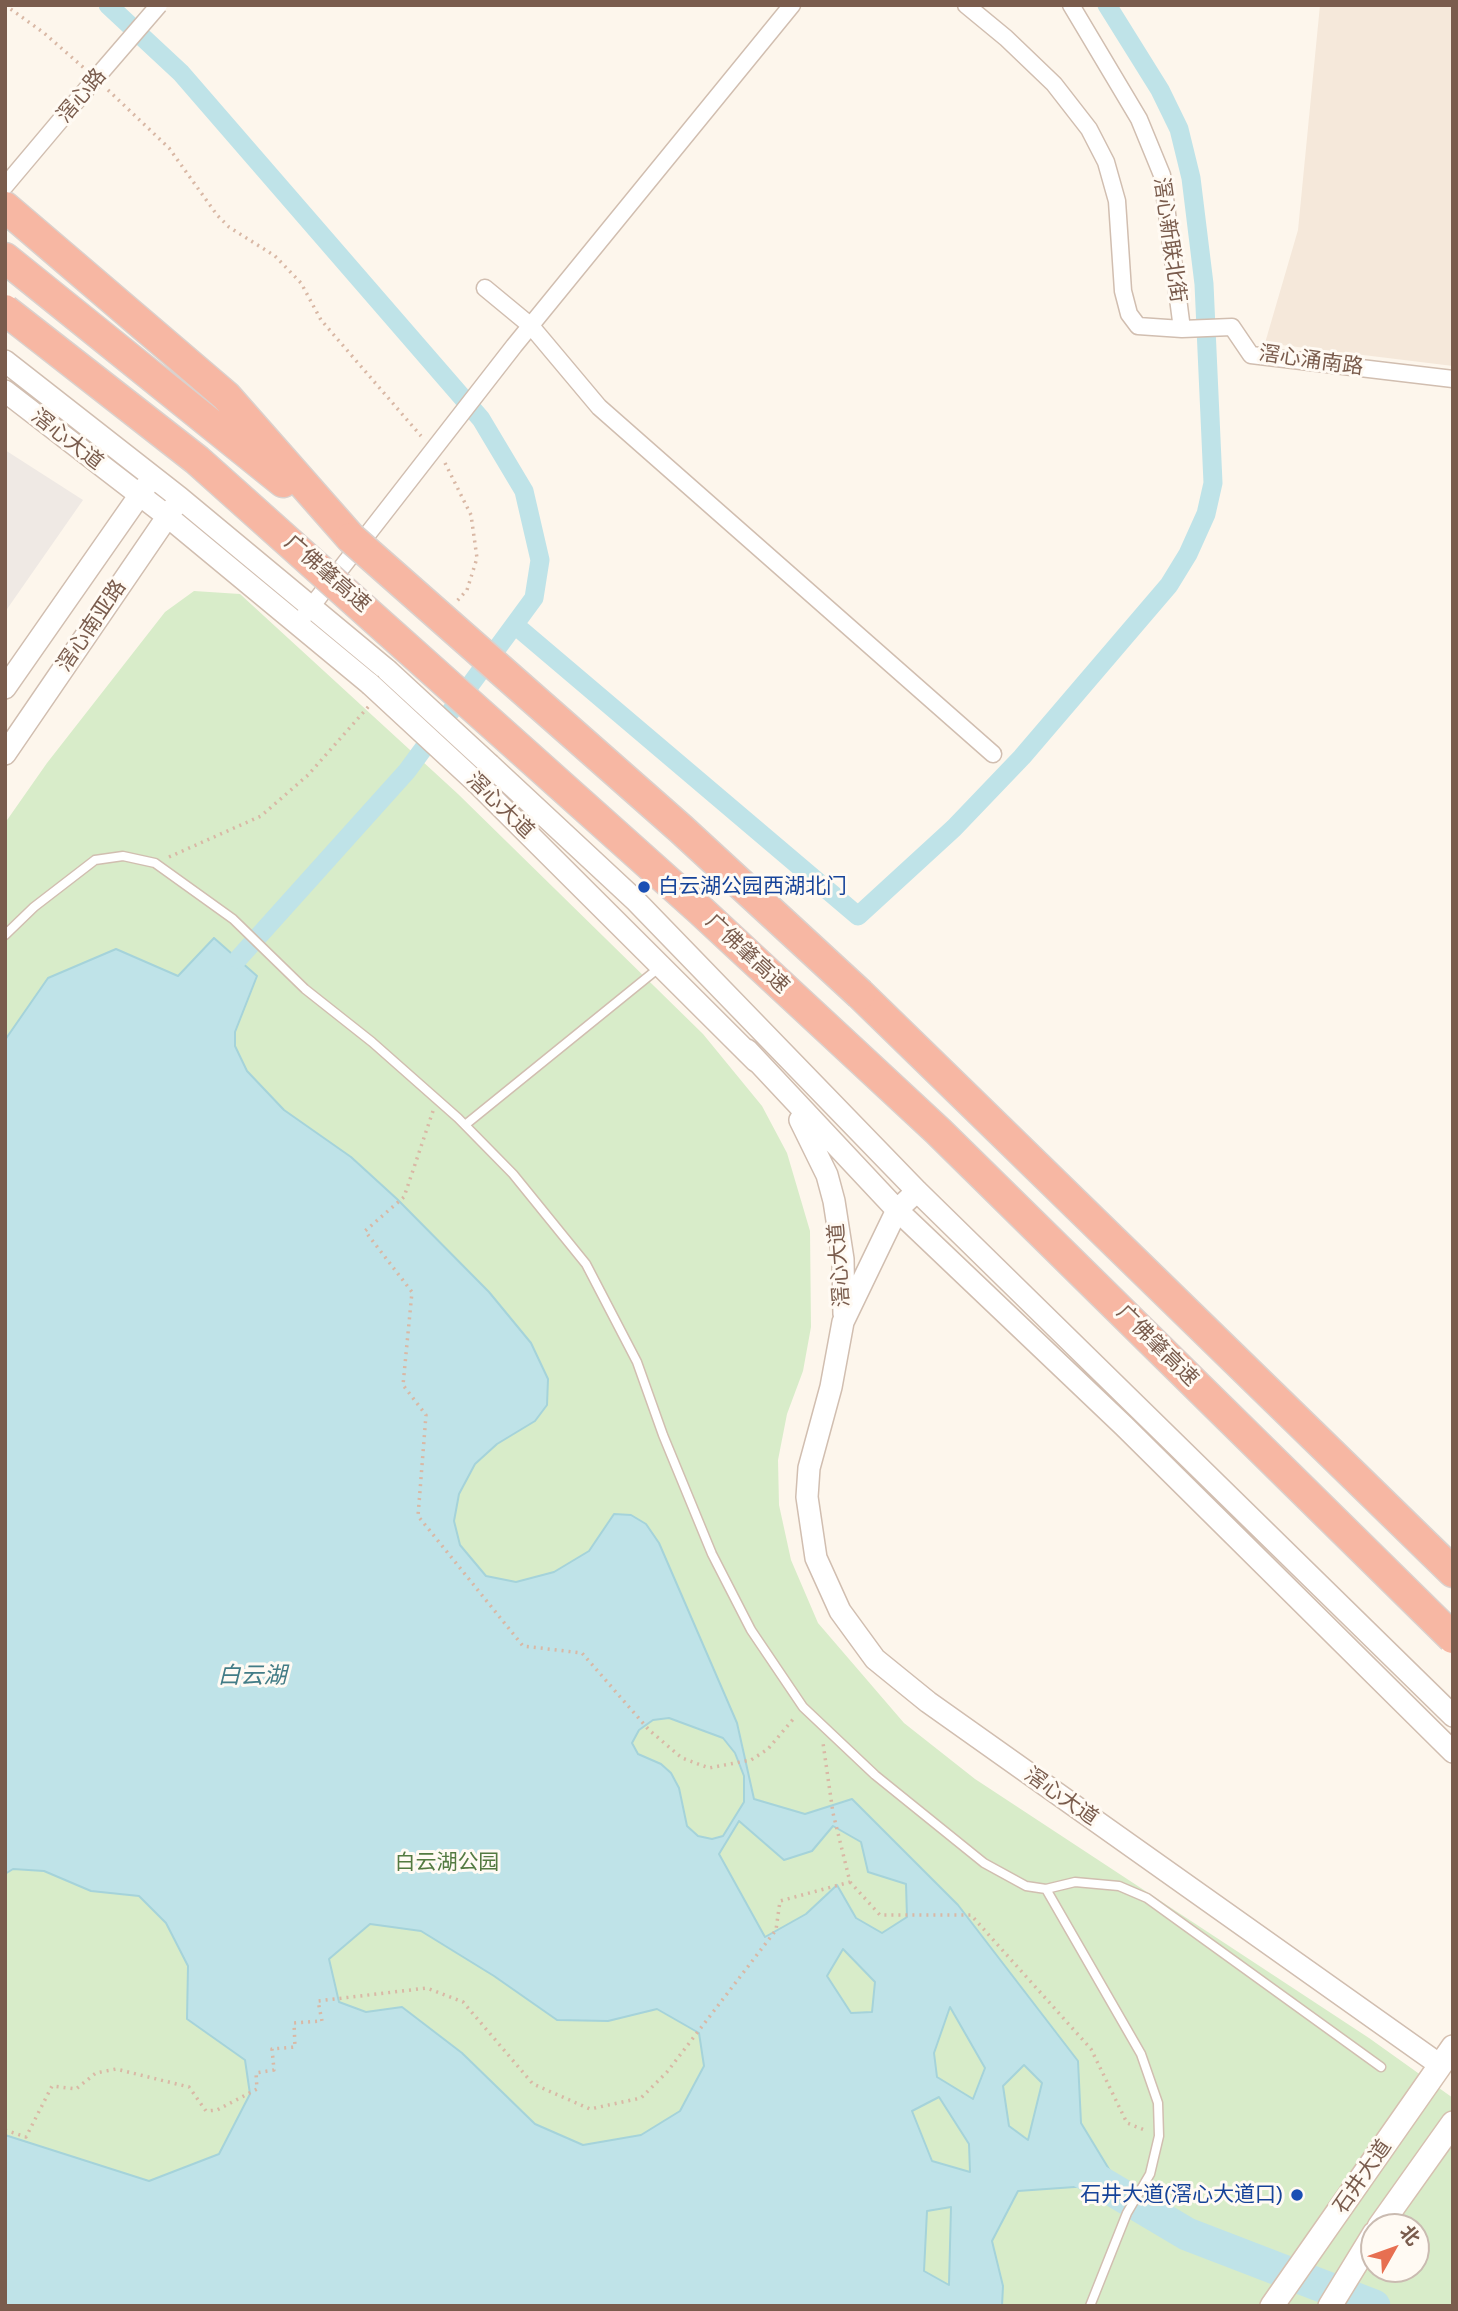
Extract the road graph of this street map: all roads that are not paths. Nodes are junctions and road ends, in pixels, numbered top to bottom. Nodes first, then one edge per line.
1 (159, 5) edge
2 (792, 5) edge
3 (966, 5) edge
4 (1071, 5) edge
5 (5, 186) edge
6 (5, 207) edge
7 (5, 258) edge
8 (485, 288) dead end
9 (5, 312) edge
10 (531, 326) junction
11 (1182, 329) junction
12 (5, 362) edge
13 (1453, 379) edge
14 (5, 391) edge
15 (153, 477) junction
16 (139, 496) junction
17 (180, 498) junction
18 (167, 516) junction
19 (351, 538) junction
20 (312, 607) junction
21 (298, 624) junction
22 (5, 688) edge
23 (5, 754) edge
24 (993, 754) dead end
25 (5, 935) edge
26 (662, 965) junction
27 (764, 1032) junction
28 (747, 1050) junction
29 (465, 1125) junction
30 (917, 1191) junction
31 (897, 1210) junction
32 (844, 1322) junction
33 (1453, 1572) edge
34 (1453, 1638) edge
35 (1453, 1716) edge
36 (1453, 1752) edge
37 (1046, 1889) junction
38 (1447, 2056) edge
39 (1381, 2067) dead end
40 (1453, 2123) edge
41 (1389, 2213) edge
42 (1360, 2257) edge
43 (1090, 2306) edge
44 (1272, 2306) edge
45 (1330, 2306) edge

1 - 5 street, 滘心路, bridge
2 - 10 street
3 - 11 street, 滘心涌南路
4 - 11 street, 滘心新联北街
6 - 19 highway
7 - 19 highway, 广佛肇高速
8 - 10 street
9 - 34 highway, 广佛肇高速, bridge
10 - 20 street
10 - 24 street
11 - 13 street, 滘心涌南路
12 - 15 street, 滘心大道
14 - 16 street, 滘心大道
15 - 16 street, 滘心南亚路
15 - 17 street, 滘心大道
16 - 18 street, 滘心大道
16 - 22 street, 滘心南亚路
17 - 18 street, 滘心南亚路
17 - 20 street, 滘心大道
18 - 21 street, 滘心大道
18 - 23 street, 滘心南亚路
19 - 33 highway, 广佛肇高速, bridge
20 - 21 street
20 - 27 street, 滘心大道, bridge
21 - 26 street, 滘心大道, bridge
25 - 29 lane
26 - 28 street, 滘心大道
26 - 29 lane
27 - 28 lane
27 - 30 street, 滘心大道
28 - 31 street
28 - 32 street, 滘心大道
29 - 37 lane
30 - 31 street, 滘心大道
30 - 35 street, 滘心大道
31 - 32 street, 滘心大道
31 - 36 street
32 - 38 street, 滘心大道
37 - 39 lane
37 - 43 lane
38 - 44 main road, 石井大道
40 - 41 main road, 石井大道
42 - 45 main road, 石井大道

